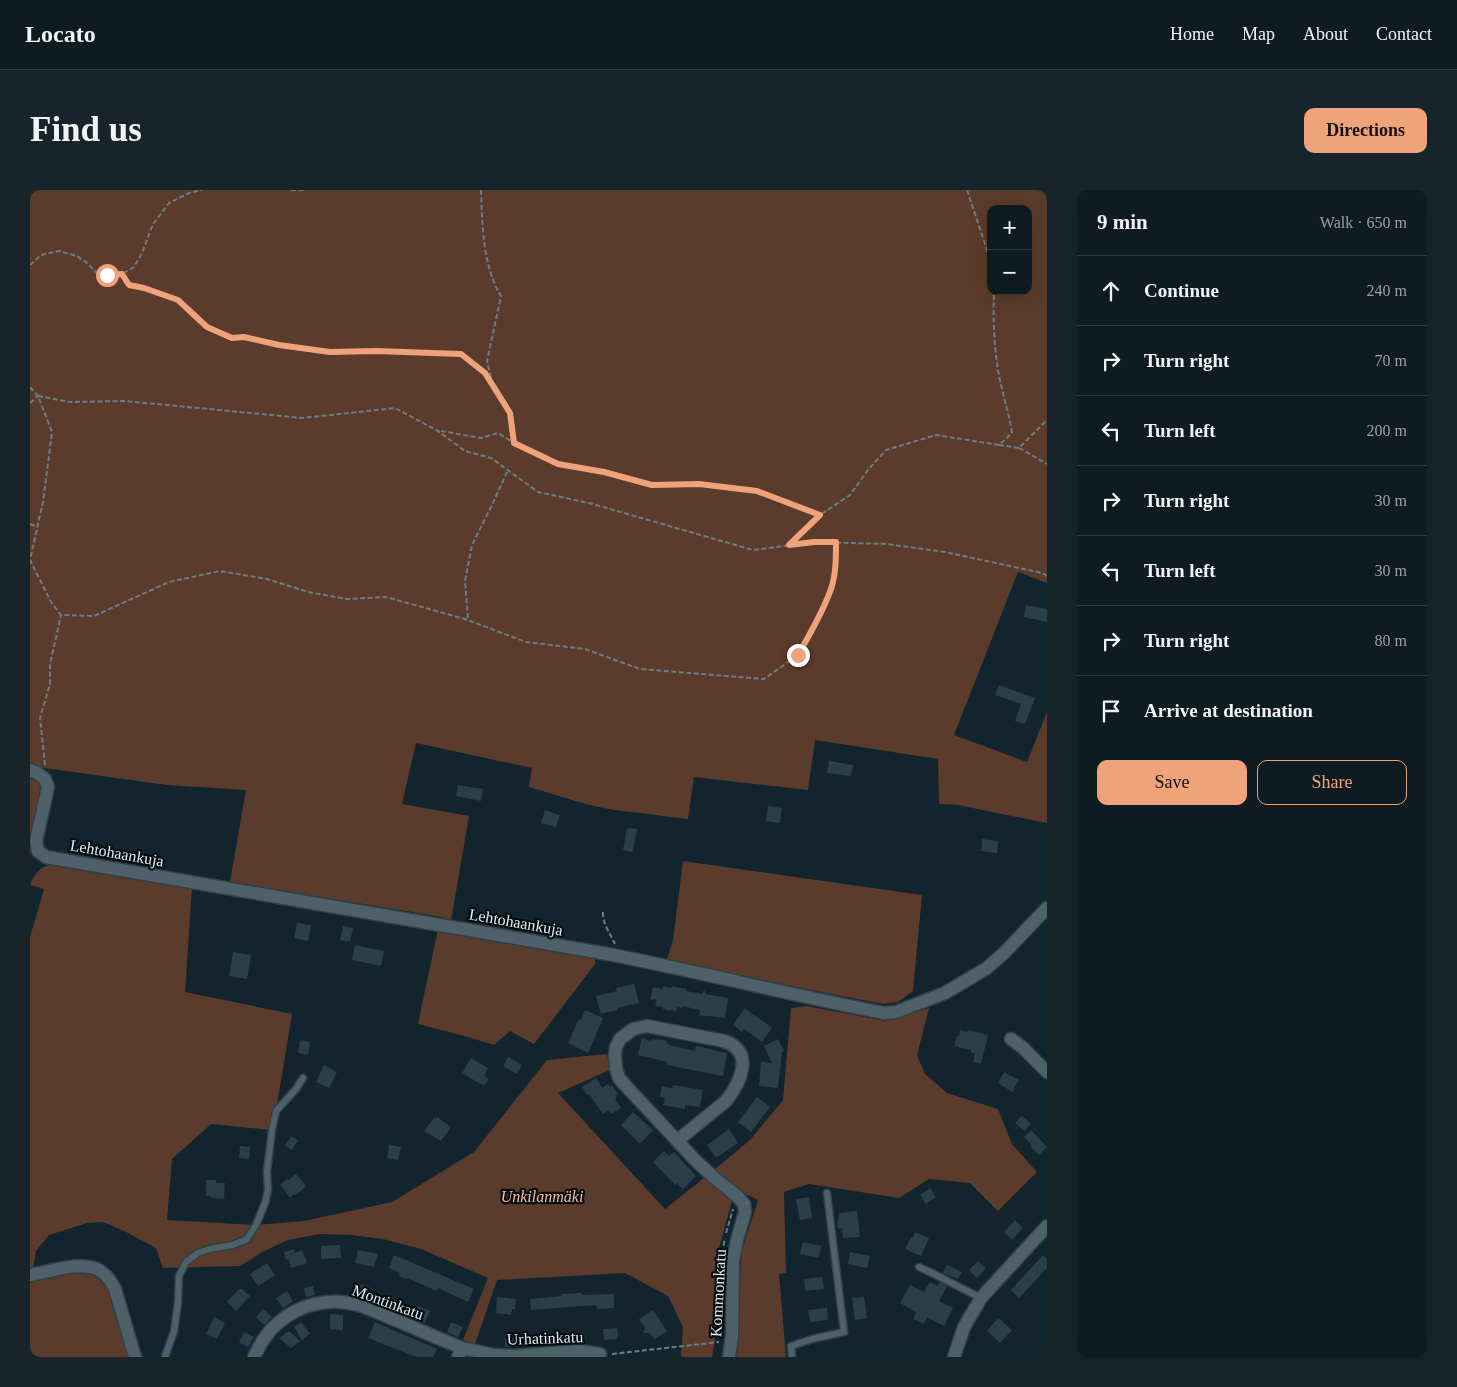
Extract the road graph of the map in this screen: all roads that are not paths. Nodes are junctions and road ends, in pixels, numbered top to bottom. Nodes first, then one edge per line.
1 (30, 770) edge
2 (1047, 908) edge
3 (1011, 1040) dead end
4 (1047, 1072) edge
5 (303, 1078) dead end
6 (678, 1140) junction
7 (826, 1193) dead end
8 (1047, 1226) edge
9 (919, 1267) dead end
10 (30, 1275) edge
11 (981, 1298) junction
12 (460, 1352) edge
13 (600, 1354) road end
14 (135, 1357) edge
15 (165, 1357) edge
16 (254, 1357) edge
17 (729, 1357) edge
18 (792, 1357) edge
19 (954, 1357) edge

1 - 2 street, Lehtohaankuja
3 - 4 street
5 - 15 lane
6 - 6 street, Kommonkatu
6 - 17 street, Kommonkatu
7 - 18 lane
8 - 11 street
9 - 11 lane
10 - 14 street
11 - 19 street
12 - 13 street, Urhatinkatu
12 - 16 street, Montinkatu

